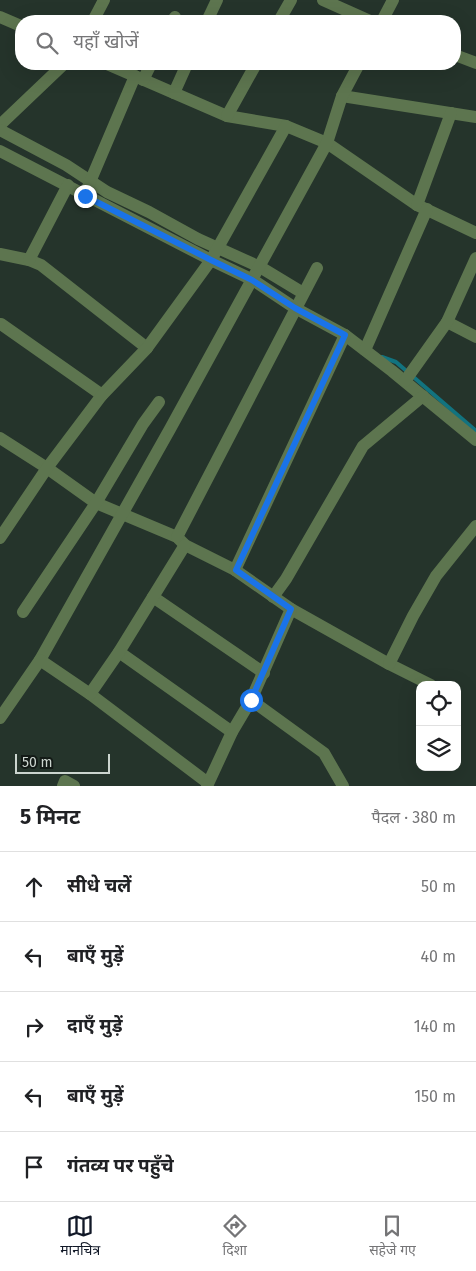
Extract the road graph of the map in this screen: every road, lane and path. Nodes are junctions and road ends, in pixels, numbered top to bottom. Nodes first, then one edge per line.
1 (104, 0) edge
2 (217, 0) edge
3 (290, 0) edge
4 (323, 0) edge
5 (393, 0) edge
6 (96, 15) edge
7 (210, 15) edge
8 (282, 15) edge
9 (357, 15) edge
10 (385, 15) edge
11 (0, 17) edge
12 (15, 23) edge
13 (461, 57) edge
14 (476, 63) edge
15 (58, 70) edge
16 (121, 70) edge
17 (146, 70) edge
18 (184, 70) edge
19 (253, 70) edge
20 (356, 70) edge
21 (139, 78) junction
22 (174, 93) junction
23 (342, 96) junction
24 (451, 113) junction
25 (227, 116) junction
26 (476, 117) edge
27 (0, 125) edge
28 (286, 126) junction
29 (0, 130) edge
30 (23, 142) junction
31 (327, 143) junction
32 (0, 151) edge
33 (15, 158) junction
34 (90, 182) junction
35 (68, 185) junction
36 (85, 196) junction
37 (422, 207) junction
38 (476, 233) edge
39 (218, 248) junction
40 (0, 254) edge
41 (476, 258) edge
42 (29, 260) junction
43 (211, 260) junction
44 (260, 267) junction
45 (317, 268) dead end
46 (252, 280) junction
47 (303, 293) junction
48 (295, 308) junction
49 (447, 322) junction
50 (1, 324) edge
51 (345, 335) junction
52 (476, 337) edge
53 (147, 348) junction
54 (365, 350) junction
55 (404, 381) junction
56 (102, 395) junction
57 (423, 396) junction
58 (159, 402) dead end
59 (0, 438) edge
60 (476, 440) edge
61 (47, 468) junction
62 (96, 502) junction
63 (122, 514) junction
64 (476, 526) edge
65 (0, 538) edge
66 (181, 541) junction
67 (236, 570) junction
68 (153, 597) junction
69 (273, 597) junction
70 (291, 609) junction
71 (23, 612) dead end
72 (119, 652) junction
73 (40, 660) junction
74 (389, 664) junction
75 (264, 673) junction
76 (424, 681) edge
77 (90, 694) junction
78 (251, 700) junction
79 (0, 718) edge
80 (232, 732) junction
81 (208, 785) edge
82 (63, 786) edge
83 (74, 786) edge
84 (343, 786) edge

1 - 6 street
2 - 7 street
3 - 8 street
4 - 9 street
5 - 10 street
11 - 12 street
13 - 14 street
15 - 27 street
16 - 21 street
17 - 21 street
18 - 22 street
19 - 25 street
20 - 23 street
21 - 22 street
21 - 34 street
22 - 25 street
23 - 24 street
23 - 31 street
24 - 26 street
24 - 37 street
25 - 28 street
28 - 31 street
28 - 39 street
29 - 30 street
30 - 33 street
30 - 34 street
31 - 37 street
31 - 44 street
32 - 33 street
33 - 35 street
34 - 36 street
34 - 39 street
35 - 36 street
35 - 42 street
36 - 43 street
37 - 38 street
37 - 54 street
39 - 43 street
39 - 44 street
40 - 42 street
41 - 49 street
42 - 53 street
43 - 46 street
43 - 53 street
44 - 46 street
44 - 47 street
45 - 47 street
46 - 48 street
46 - 63 street
47 - 48 street
48 - 51 street
48 - 66 street
49 - 52 street
49 - 55 street
50 - 56 street
51 - 54 street
51 - 67 street
53 - 56 street
54 - 55 street
55 - 57 street
56 - 61 street
57 - 60 street
57 - 69 street
58 - 62 street
59 - 61 street
61 - 62 street
61 - 65 street
62 - 63 street
62 - 71 street
63 - 66 street
63 - 73 street
64 - 74 street
66 - 67 street
66 - 68 street
67 - 69 street
68 - 72 street
68 - 75 street
69 - 70 street
70 - 74 street
70 - 75 street
72 - 77 street
72 - 80 street
73 - 77 street
73 - 79 street
74 - 76 street
75 - 78 street
77 - 81 street
78 - 80 street
78 - 84 street
80 - 81 street
82 - 83 street

